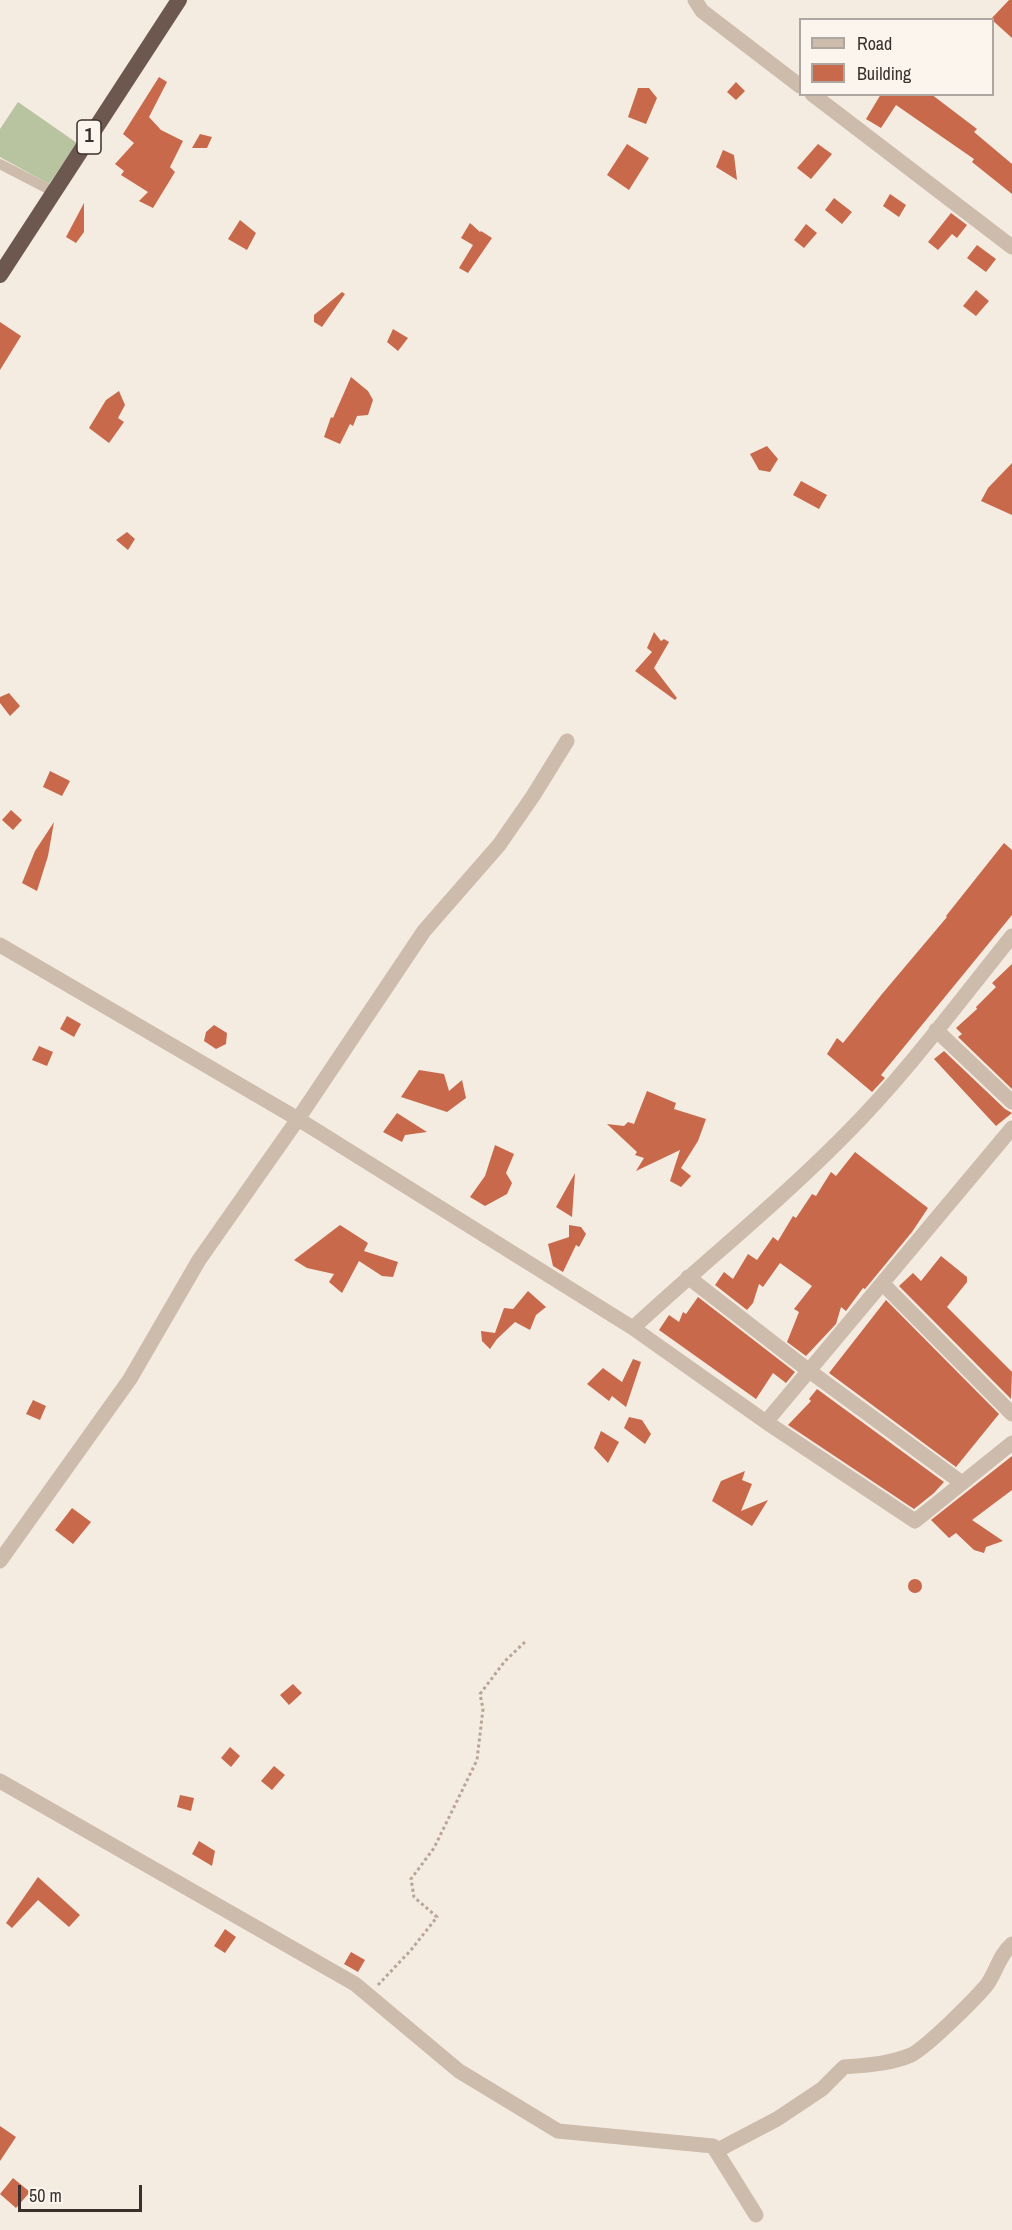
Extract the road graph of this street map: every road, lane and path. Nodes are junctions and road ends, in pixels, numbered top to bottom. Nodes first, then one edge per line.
1 (179, 0) edge
2 (695, 0) edge
3 (799, 84) edge
4 (815, 96) edge
5 (0, 164) edge
6 (54, 192) junction
7 (1012, 247) edge
8 (0, 275) edge
9 (567, 741) dead end
10 (1012, 936) edge
11 (0, 945) edge
12 (936, 1030) junction
13 (1012, 1102) edge
14 (298, 1119) junction
15 (1012, 1128) edge
16 (688, 1277) junction
17 (883, 1284) junction
18 (633, 1328) junction
19 (808, 1370) junction
20 (1012, 1414) edge
21 (766, 1422) junction
22 (1012, 1443) edge
23 (962, 1483) junction
24 (0, 1561) edge
25 (527, 1640) dead end
26 (0, 1781) edge
27 (1012, 1944) edge
28 (368, 1995) junction
29 (716, 2151) junction
30 (756, 2215) dead end

1 - 6 highway, 1
2 - 3 street
4 - 7 street
5 - 6 lane
6 - 8 highway, 1
9 - 14 street
10 - 12 street
11 - 14 street
12 - 13 street
12 - 16 street
14 - 18 street
14 - 24 street
15 - 17 street
16 - 18 street
16 - 19 street
17 - 19 street
17 - 20 street
18 - 21 street
19 - 21 street
19 - 23 street
21 - 23 street
22 - 23 street
25 - 28 path
26 - 28 street
27 - 29 street
28 - 29 street
29 - 30 street

